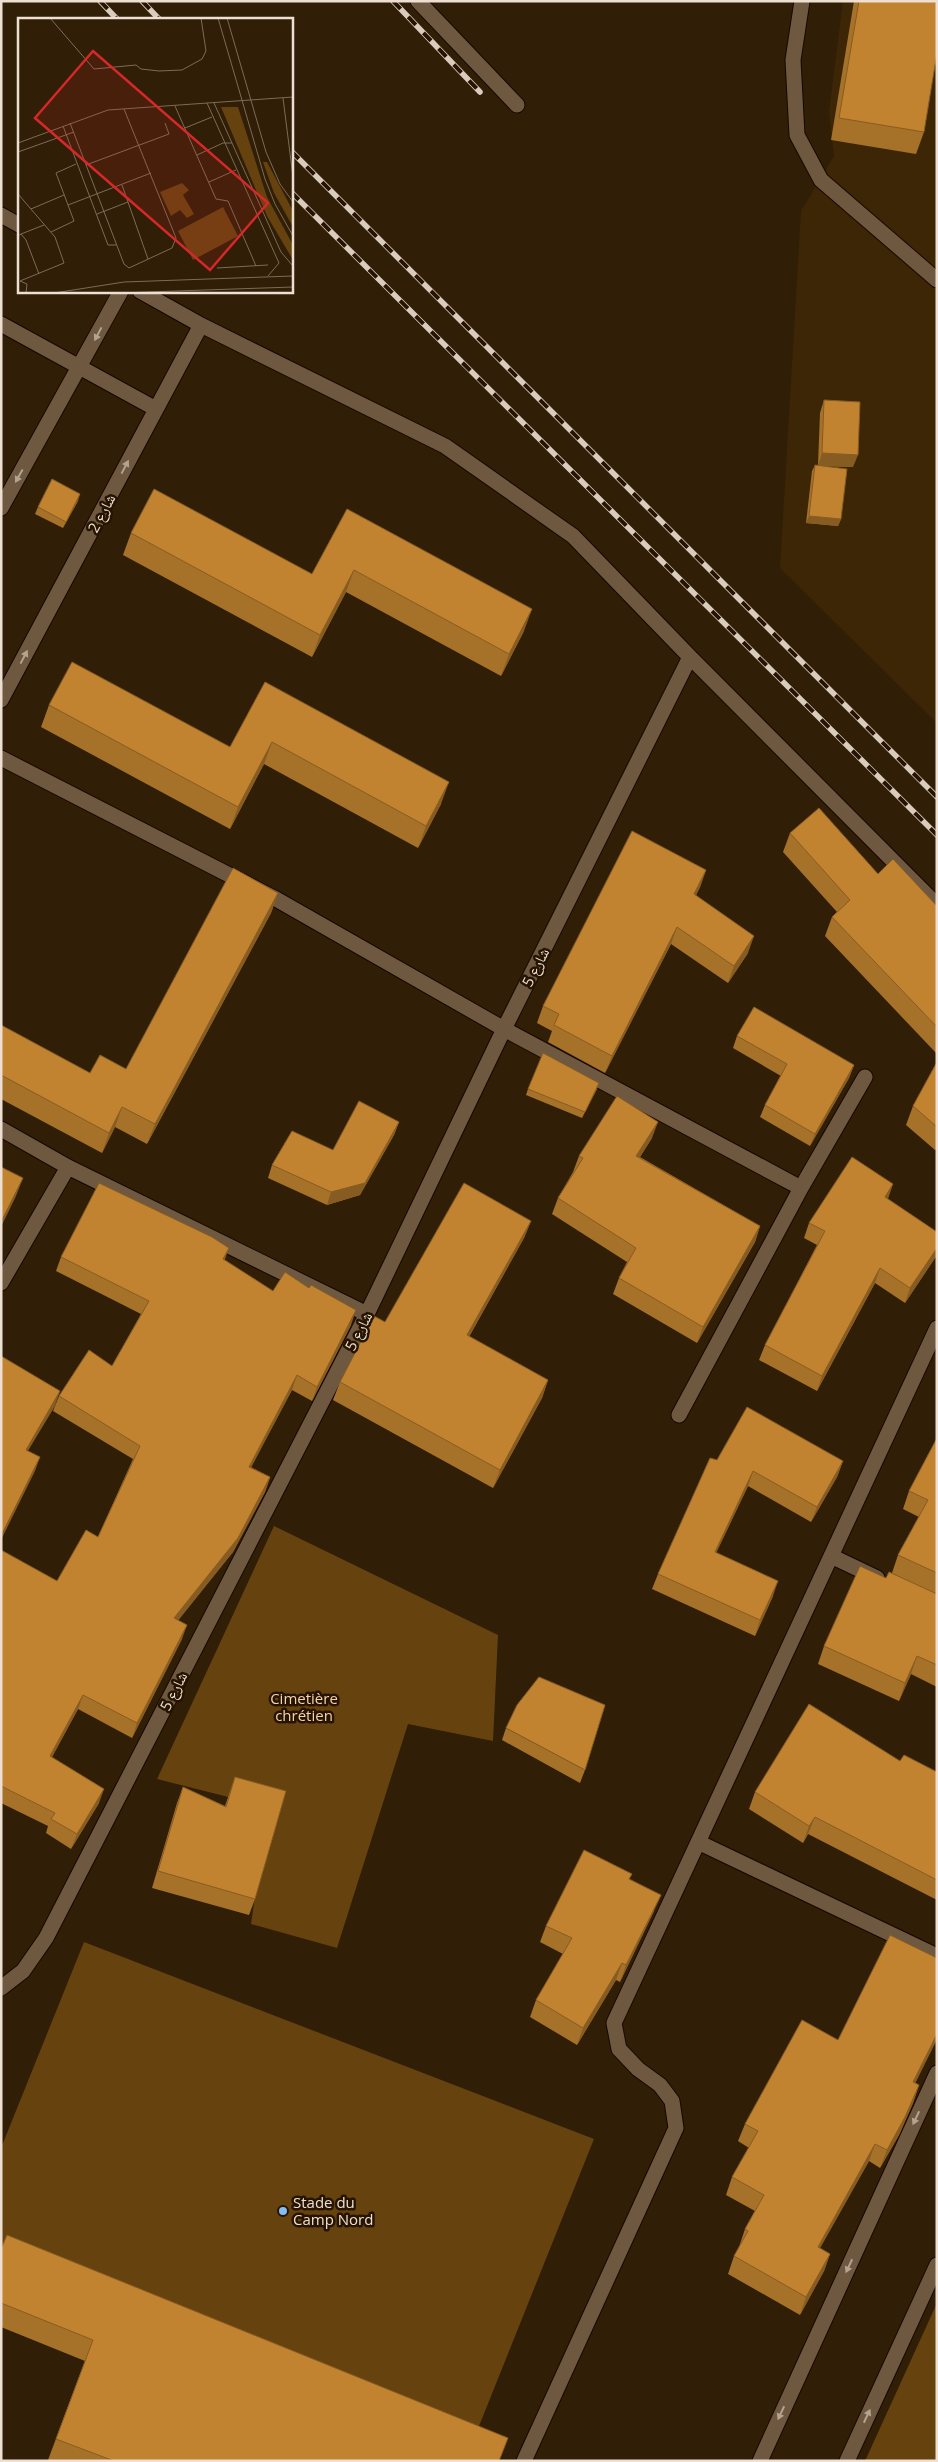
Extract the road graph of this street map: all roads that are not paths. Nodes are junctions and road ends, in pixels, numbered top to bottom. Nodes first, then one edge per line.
1 (418, 1) edge
2 (802, 1) edge
3 (517, 105) dead end
4 (1, 215) edge
5 (18, 224) edge
6 (937, 280) edge
7 (120, 292) edge
8 (142, 292) edge
9 (1, 324) edge
10 (201, 325) junction
11 (80, 367) junction
12 (156, 409) junction
13 (1, 508) edge
14 (690, 657) junction
15 (1, 700) edge
16 (1, 758) edge
17 (937, 905) edge
18 (504, 1029) junction
19 (865, 1077) dead end
20 (1, 1129) edge
21 (68, 1167) junction
22 (801, 1188) junction
23 (1, 1283) edge
24 (367, 1314) junction
25 (937, 1328) edge
26 (679, 1415) dead end
27 (831, 1556) junction
28 (892, 1585) edge
29 (698, 1842) junction
30 (937, 1956) edge
31 (1, 1988) edge
32 (937, 2073) edge
33 (937, 2265) edge
34 (524, 2461) edge
35 (760, 2461) edge
36 (847, 2461) edge

1 - 3 street
2 - 6 street
4 - 5 street
7 -> 11 street
8 - 10 street
9 - 11 street
10 - 12 street, شارع 2
10 - 14 street
11 - 12 street
11 -> 13 street
15 -> 12 street, شارع 2
14 - 17 street
14 - 18 street, شارع 5
16 - 18 street
18 - 22 street
18 - 24 street, شارع 5
19 - 22 street
20 - 21 street
21 - 23 street
21 - 24 street
22 - 26 street
24 - 31 street, شارع 5
25 - 27 street
27 - 28 street
27 - 29 street
29 - 30 street
29 - 34 street
32 -> 35 street
36 -> 33 street

